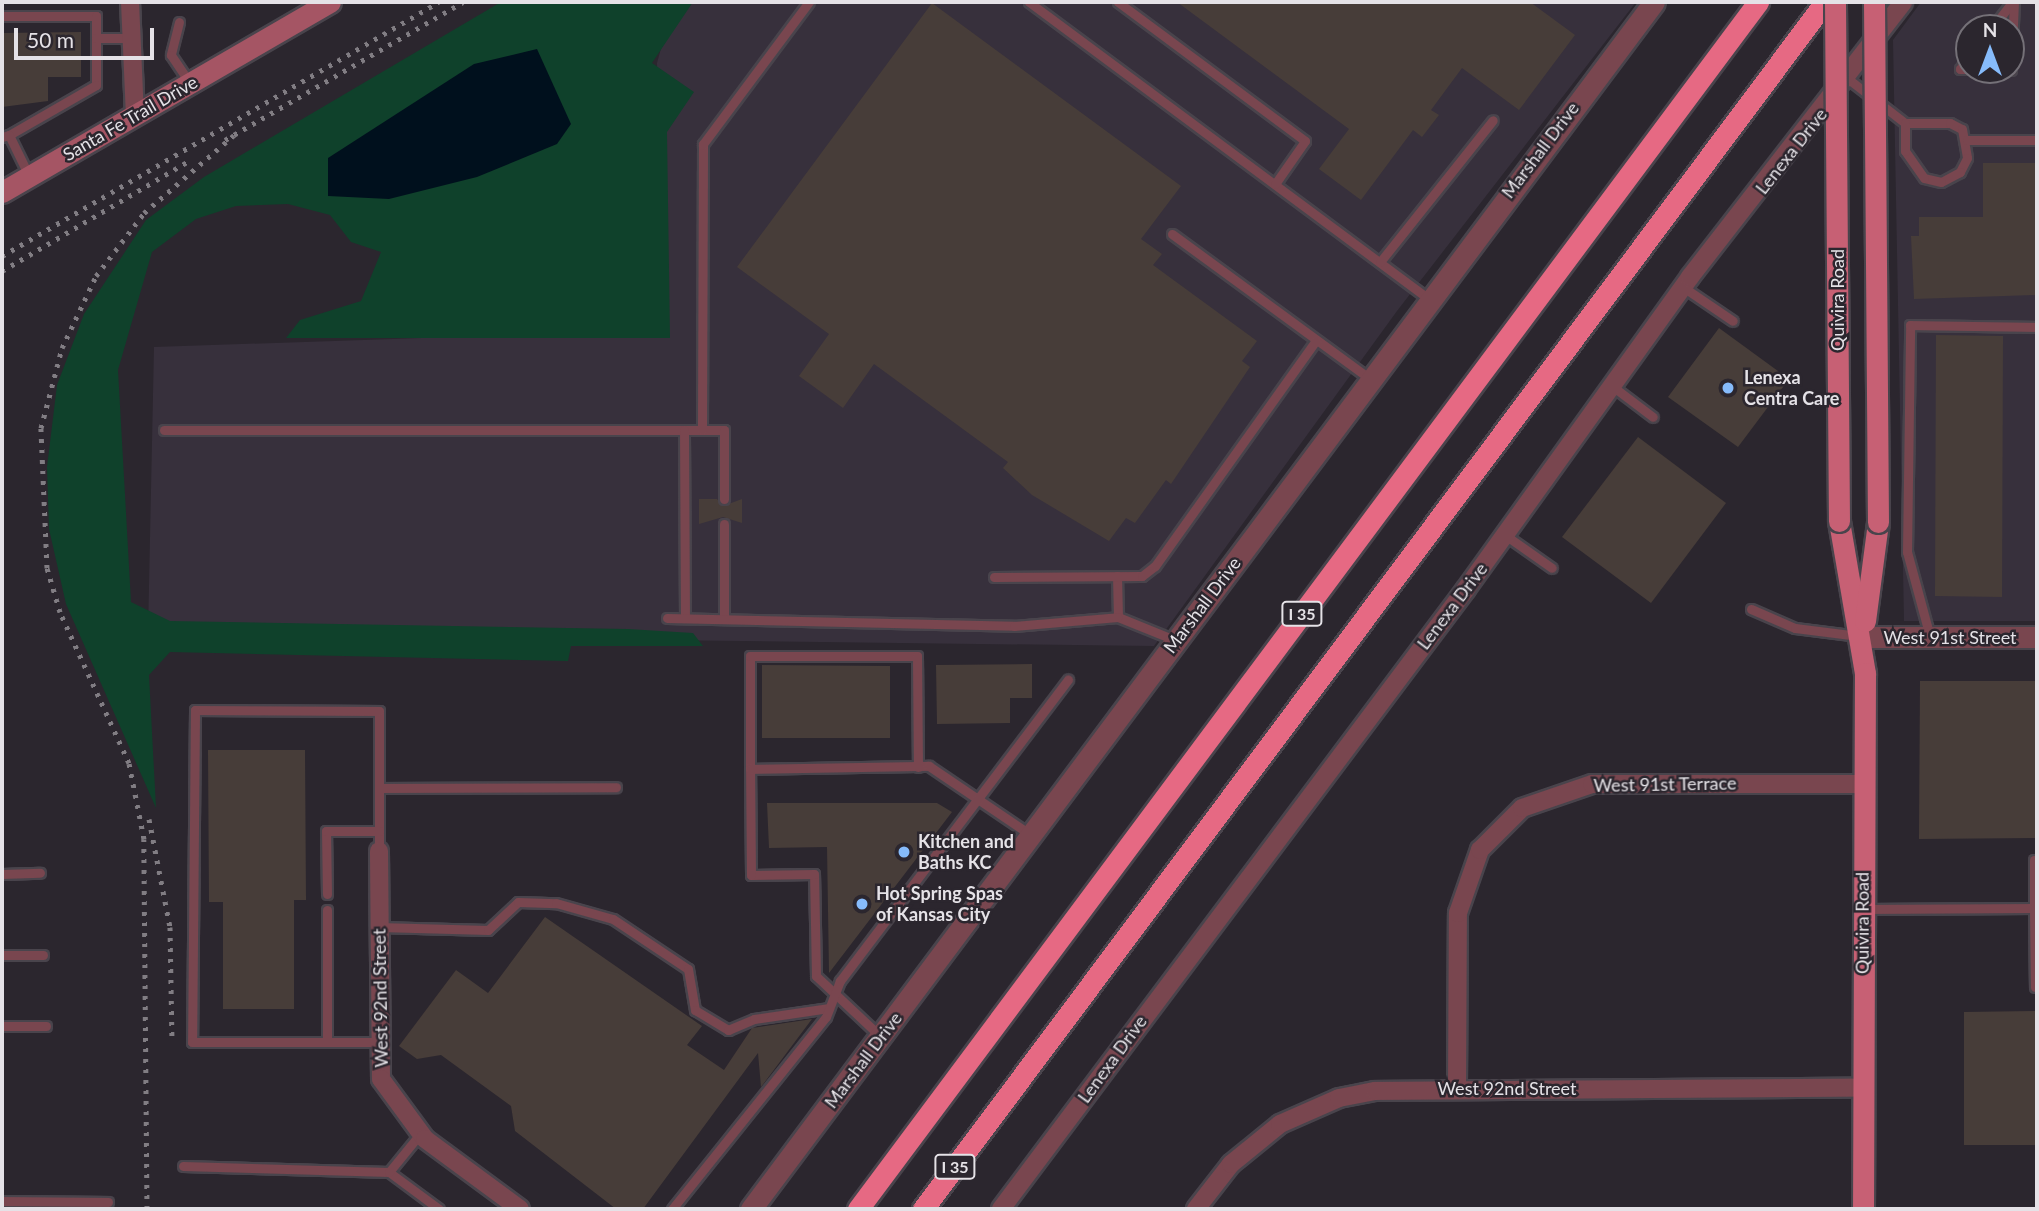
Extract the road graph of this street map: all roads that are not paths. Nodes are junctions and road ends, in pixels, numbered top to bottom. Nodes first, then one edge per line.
1 (130, 2) edge
2 (330, 2) edge
3 (809, 2) edge
4 (1029, 2) edge
5 (1118, 2) edge
6 (1654, 2) edge
7 (1758, 2) edge
8 (1825, 2) edge
9 (1835, 2) edge
10 (1874, 2) edge
11 (1903, 2) edge
12 (2, 16) edge
13 (178, 22) dead end
14 (96, 38) junction
15 (130, 38) junction
16 (1847, 78) junction
17 (190, 83) junction
18 (135, 115) junction
19 (1493, 120) dead end
20 (1905, 123) junction
21 (5, 136) edge
22 (1967, 140) junction
23 (2037, 140) edge
24 (29, 176) junction
25 (1275, 184) junction
26 (2, 192) edge
27 (1172, 234) dead end
28 (1380, 262) junction
29 (1683, 287) junction
30 (1428, 298) junction
31 (1733, 321) dead end
32 (2037, 327) edge
33 (1316, 340) junction
34 (1370, 379) junction
35 (1612, 386) junction
36 (1653, 417) dead end
37 (164, 430) dead end
38 (684, 430) junction
39 (702, 430) junction
40 (724, 499) dead end
41 (724, 524) dead end
42 (1505, 535) junction
43 (1552, 568) dead end
44 (1117, 576) junction
45 (994, 577) dead end
46 (1751, 609) dead end
47 (1118, 617) junction
48 (667, 618) dead end
49 (685, 618) junction
50 (724, 619) junction
51 (1930, 636) junction
52 (2037, 636) edge
53 (1863, 637) junction
54 (1176, 640) junction
55 (1068, 680) dead end
56 (918, 767) junction
57 (750, 769) junction
58 (1862, 784) junction
59 (616, 787) dead end
60 (379, 788) junction
61 (980, 797) junction
62 (379, 831) junction
63 (1031, 835) junction
64 (379, 851) joint
65 (2034, 860) dead end
66 (40, 873) dead end
67 (2, 874) edge
68 (327, 894) dead end
69 (2034, 908) junction
70 (1862, 909) junction
71 (327, 910) dead end
72 (379, 926) junction
73 (2, 956) edge
74 (43, 956) dead end
75 (2035, 987) dead end
76 (834, 996) junction
77 (829, 1008) junction
78 (2, 1026) edge
79 (46, 1027) dead end
80 (880, 1037) junction
81 (327, 1042) junction
82 (379, 1042) junction
83 (1862, 1087) junction
84 (1457, 1088) junction
85 (420, 1134) junction
86 (183, 1166) dead end
87 (389, 1172) junction
88 (2, 1201) edge
89 (108, 1202) dead end
90 (439, 1209) edge
91 (520, 1209) edge
92 (672, 1209) edge
93 (751, 1209) edge
94 (858, 1209) edge
95 (923, 1209) edge
96 (1001, 1209) edge
97 (1196, 1209) edge
98 (1863, 1209) edge

1 - 15 street
2 - 17 main road, Santa Fe Trail Drive
3 - 39 lane
4 - 25 lane
5 - 25 lane
6 - 30 street, Marshall Drive
7 - 94 highway, I 35
8 - 95 highway, I 35
9 - 53 main road, Quivira Road, bridge
10 - 53 main road, Quivira Road, bridge
11 - 16 street, Lenexa Drive
12 - 14 lane
13 - 17 lane
14 - 15 lane
14 - 21 lane
15 - 18 street
16 - 20 lane
16 - 29 street, Lenexa Drive
17 - 18 main road, Santa Fe Trail Drive
18 - 24 main road, Santa Fe Trail Drive
19 - 28 lane
20 - 22 lane
20 - 22 lane
21 - 24 lane
22 - 23 lane
24 - 26 main road, Santa Fe Trail Drive
25 - 28 lane
27 - 33 lane
28 - 30 lane
29 - 31 lane
29 - 35 street, Lenexa Drive
30 - 34 street, Marshall Drive
32 - 51 lane
33 - 34 lane
33 - 44 lane
34 - 54 street, Marshall Drive
35 - 36 lane
35 - 42 street, Lenexa Drive
37 - 38 lane
38 - 39 lane
38 - 49 lane
39 - 40 lane
41 - 50 lane
42 - 43 lane
42 - 96 street, Lenexa Drive
44 - 45 lane
44 - 47 lane
46 - 53 lane
47 - 50 lane
47 - 54 lane
48 - 49 lane
49 - 50 lane
51 - 52 street, West 91st Street
51 - 53 street, West 91st Street
53 - 58 main road, Quivira Road
54 - 63 street, Marshall Drive
55 - 61 lane
56 - 57 lane
56 - 57 lane
56 - 61 lane
57 - 76 lane
58 - 70 main road, Quivira Road
58 - 84 street, West 91st Terrace
59 - 60 lane
60 - 62 lane
60 - 81 lane
61 - 63 lane
61 - 76 lane
62 - 64 lane
62 - 68 lane
63 - 80 street, Marshall Drive
64 - 72 street, West 92nd Street
65 - 69 lane
66 - 67 lane
69 - 70 lane
69 - 75 lane
70 - 83 main road, Quivira Road
71 - 81 lane
72 - 77 lane
72 - 82 street, West 92nd Street
73 - 74 lane
76 - 77 lane
76 - 80 lane
77 - 92 lane
78 - 79 lane
80 - 93 street, Marshall Drive
81 - 82 lane
82 - 85 street, West 92nd Street
83 - 84 street, West 92nd Street
83 - 98 main road, Quivira Road
84 - 97 street, West 92nd Street
85 - 87 lane
85 - 91 street, West 92nd Street
86 - 87 lane
87 - 90 lane
88 - 89 lane

